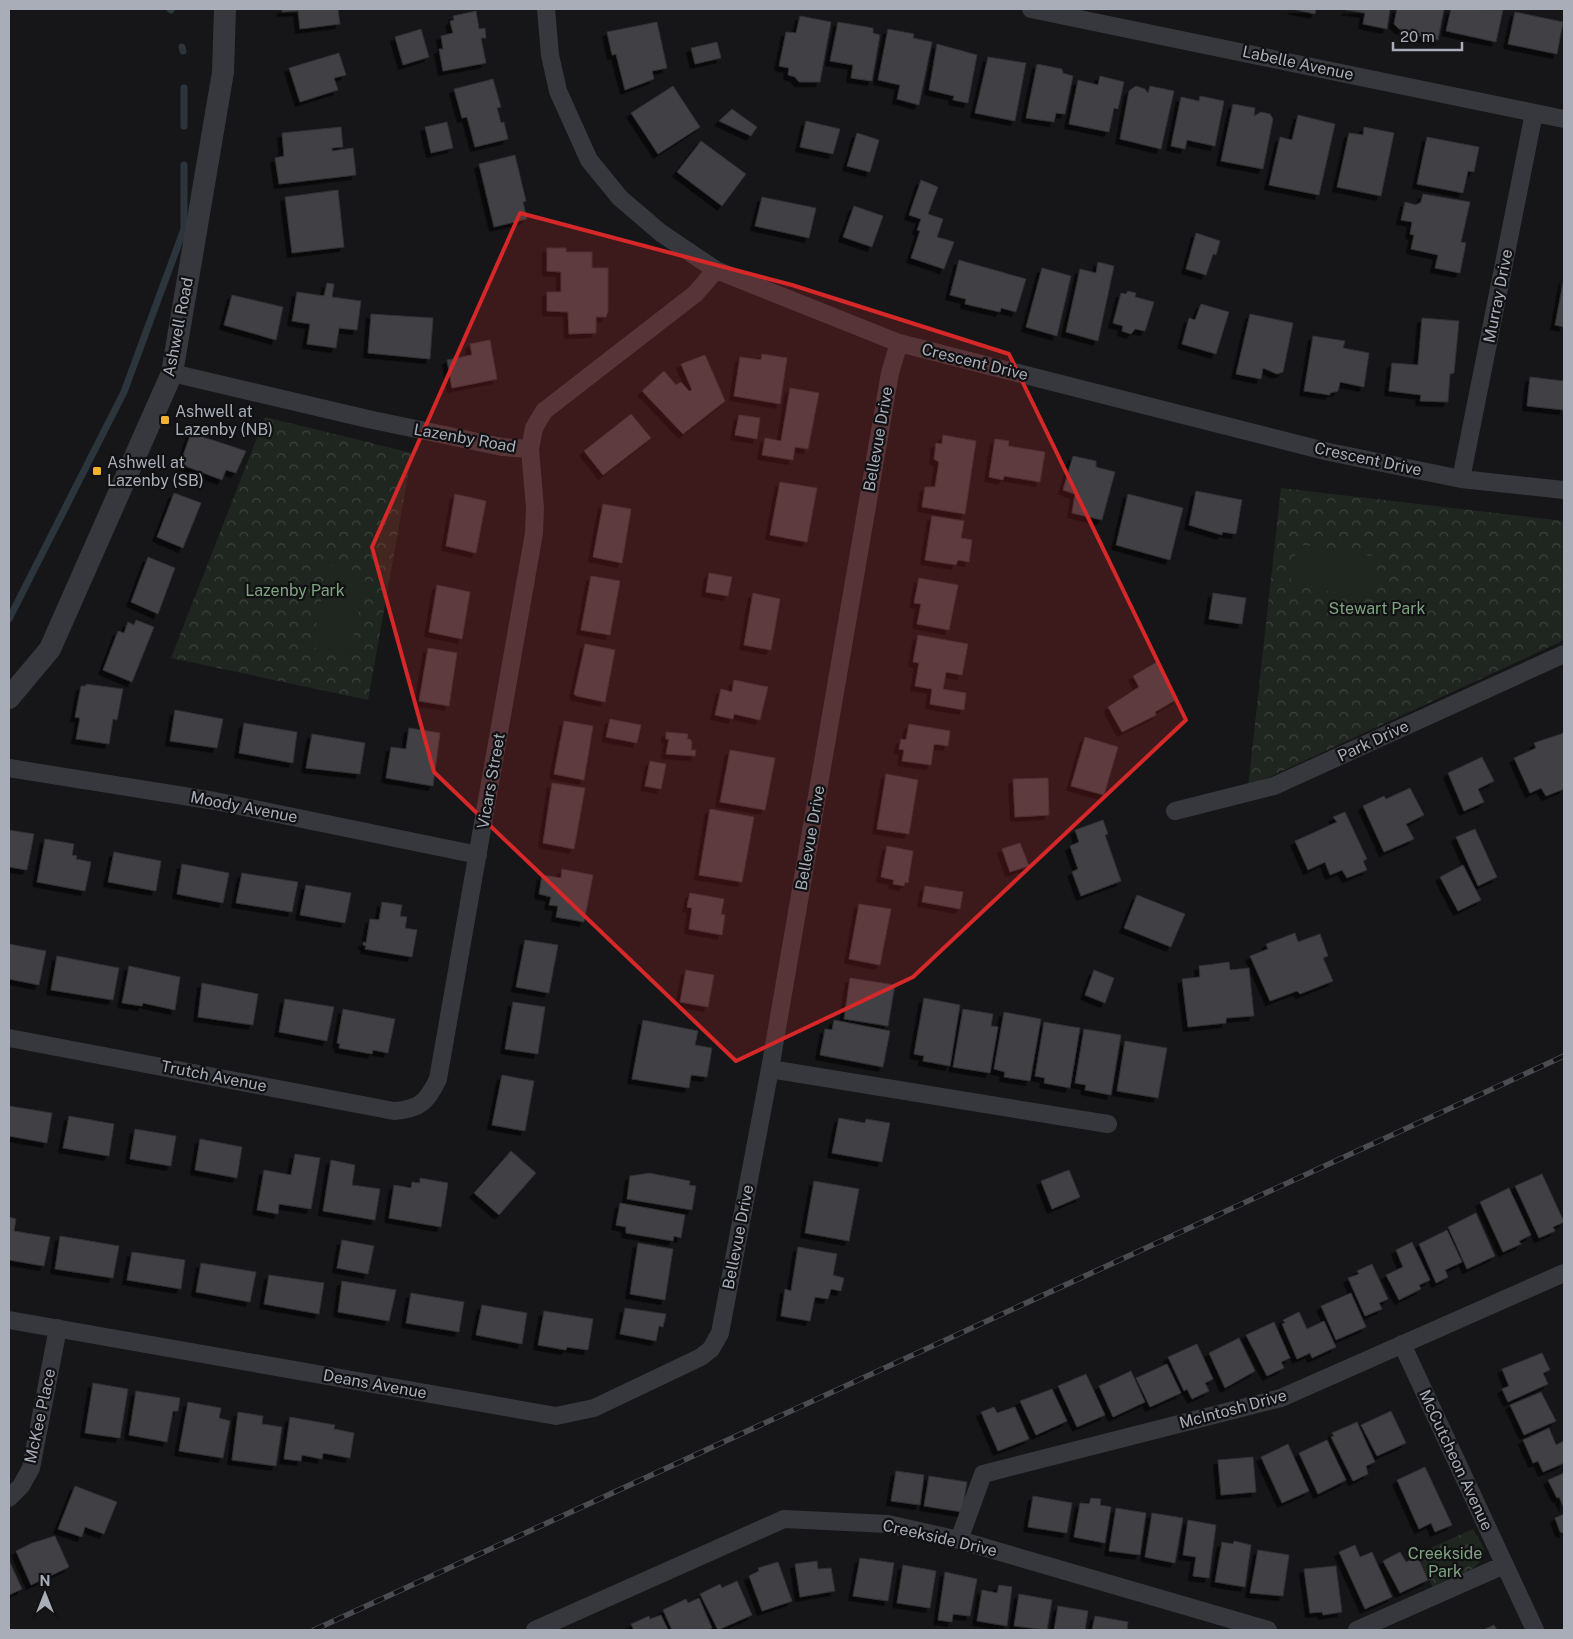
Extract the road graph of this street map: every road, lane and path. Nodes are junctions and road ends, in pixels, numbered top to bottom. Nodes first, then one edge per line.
1 (225, 9) edge
2 (546, 9) edge
3 (1031, 9) edge
4 (1534, 113) junction
5 (1564, 119) edge
6 (716, 270) junction
7 (899, 343) junction
8 (172, 372) junction
9 (530, 449) junction
10 (1461, 479) junction
11 (1564, 490) edge
12 (1564, 654) edge
13 (9, 698) edge
14 (9, 768) edge
15 (1175, 811) dead end
16 (478, 855) junction
17 (9, 1038) edge
18 (770, 1069) junction
19 (419, 1106) joint
20 (1108, 1124) dead end
21 (1564, 1273) edge
22 (9, 1320) edge
23 (58, 1328) junction
24 (720, 1333) joint
25 (1402, 1344) junction
26 (9, 1498) edge
27 (959, 1540) junction
28 (1504, 1565) junction
29 (535, 1630) edge
30 (1268, 1630) edge
31 (1358, 1630) edge
32 (1536, 1630) edge

1 - 8 street, Ashwell Road
2 - 6 street, Crescent Drive
3 - 4 street, Labelle Avenue
4 - 5 street, Labelle Avenue
4 - 10 street, Murray Drive
6 - 7 street, Crescent Drive
6 - 9 street, Lazenby Road
7 - 10 street, Crescent Drive
7 - 18 street, Bellevue Drive
8 - 9 street, Lazenby Road
8 - 13 street, Ashwell Road
9 - 16 street, Vicars Street
10 - 11 street, Crescent Drive
12 - 15 street, Park Drive
14 - 16 street, Moody Avenue
16 - 19 street, Vicars Street
17 - 19 street, Trutch Avenue
18 - 20 street
18 - 24 street, Bellevue Drive
21 - 25 street, McIntosh Drive
22 - 23 street, Deans Avenue
23 - 24 street, Deans Avenue
23 - 26 street, McKee Place
25 - 27 street, McIntosh Drive
25 - 28 street, McCutcheon Avenue
27 - 29 street, Creekside Drive
27 - 30 street, Creekside Drive
28 - 31 street
28 - 32 street, McCutcheon Avenue

